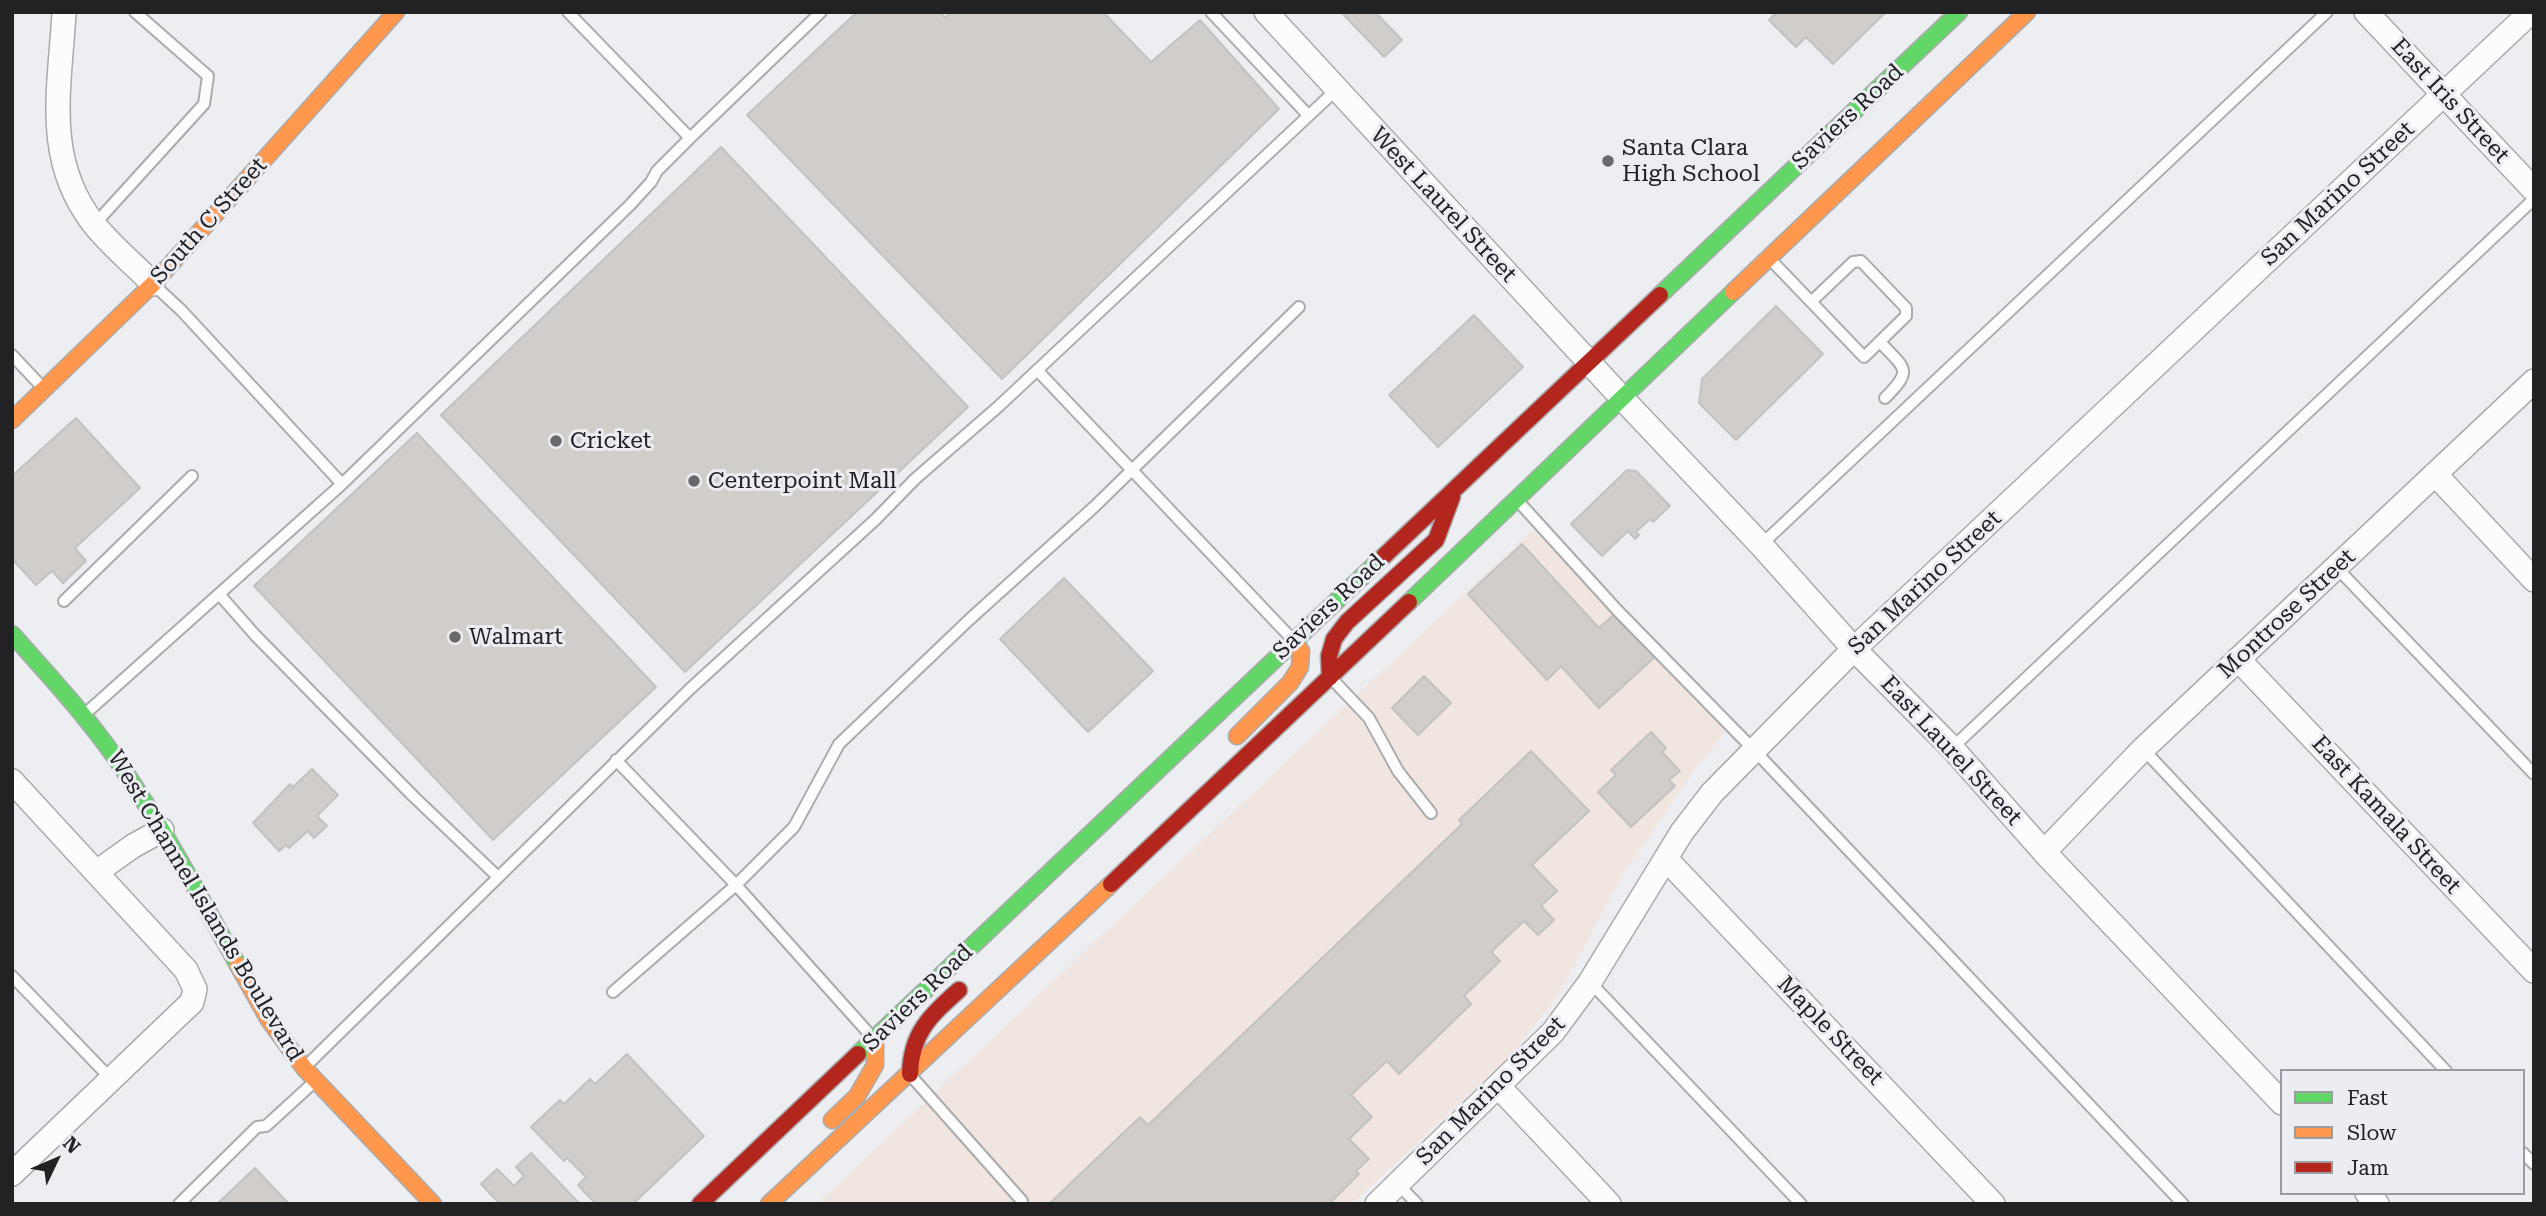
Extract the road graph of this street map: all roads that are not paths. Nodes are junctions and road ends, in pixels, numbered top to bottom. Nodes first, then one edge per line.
1 (64, 12) edge
2 (135, 12) edge
3 (397, 12) edge
4 (568, 12) edge
5 (821, 12) edge
6 (1211, 12) edge
7 (1266, 12) edge
8 (1959, 12) edge
9 (2026, 12) edge
10 (2327, 12) edge
11 (2366, 12) edge
12 (2531, 12) edge
13 (1336, 90) junction
14 (2444, 94) junction
15 (1308, 116) junction
16 (690, 138) junction
17 (2534, 190) edge
18 (2534, 199) edge
19 (94, 225) junction
20 (1768, 257) junction
21 (153, 284) junction
22 (1811, 302) junction
23 (1298, 307) dead end
24 (1880, 342) junction
25 (12, 355) edge
26 (1590, 362) junction
27 (1037, 370) junction
28 (2533, 383) edge
29 (45, 390) junction
30 (1621, 397) junction
31 (1885, 398) dead end
32 (16, 410) edge
33 (1132, 470) junction
34 (2435, 474) junction
35 (192, 475) dead end
36 (342, 484) junction
37 (1455, 489) junction
38 (1516, 499) junction
39 (1762, 545) junction
40 (2336, 568) junction
41 (2534, 580) edge
42 (219, 594) junction
43 (64, 601) dead end
44 (12, 634) edge
45 (1293, 641) junction
46 (1854, 649) junction
47 (2238, 659) junction
48 (1330, 677) junction
49 (84, 715) junction
50 (1227, 746) dead end
51 (1952, 748) junction
52 (2143, 748) junction
53 (1754, 750) junction
54 (616, 760) junction
55 (2534, 774) edge
56 (12, 781) edge
57 (1431, 813) dead end
58 (162, 830) junction
59 (2044, 852) junction
60 (1667, 860) junction
61 (1056, 867) junction
62 (98, 871) junction
63 (497, 876) junction
64 (736, 886) junction
65 (1061, 909) dead end
66 (1033, 912) dead end
67 (1048, 944) junction
68 (2534, 971) edge
69 (12, 976) edge
70 (971, 978) dead end
71 (1590, 982) junction
72 (613, 992) dead end
73 (875, 1040) junction
74 (2444, 1069) edge
75 (309, 1074) junction
76 (910, 1074) junction
77 (111, 1079) junction
78 (1499, 1087) junction
79 (2280, 1101) edge
80 (817, 1135) dead end
81 (797, 1154) dead end
82 (13, 1173) edge
83 (1398, 1184) junction
84 (771, 1201) edge
85 (1022, 1201) dead end
86 (179, 1204) edge
87 (433, 1204) edge
88 (700, 1204) edge
89 (1377, 1204) edge
90 (1418, 1204) edge
91 (1609, 1204) edge
92 (1801, 1204) edge
93 (1993, 1204) edge
94 (2183, 1204) edge

1 - 19 street
2 - 19 lane
3 - 21 main road, South C Street
4 - 16 lane
5 - 16 lane
6 - 15 lane
7 - 13 street, West Laurel Street
8 - 26 main road, Saviers Road
9 - 20 main road, Saviers Road
10 - 39 lane
11 - 14 street, East Iris Street
12 - 14 street, San Marino Street
13 - 15 lane
13 - 26 street, West Laurel Street
14 - 17 street, East Iris Street
14 - 46 street, San Marino Street
15 - 27 lane
16 - 36 lane
18 - 51 lane
19 - 21 street
20 - 22 lane
20 - 30 main road, Saviers Road
21 - 29 main road, South C Street
21 - 36 lane
22 - 24 lane
22 - 24 lane
23 - 33 lane
24 - 31 lane
25 - 29 lane
26 - 30 street, West Laurel Street
26 - 37 main road, Saviers Road
27 - 33 lane
27 - 54 lane
28 - 34 street, Montrose Street
29 - 32 main road, South C Street
30 - 38 main road, Saviers Road
30 - 39 street, East Laurel Street
33 - 45 lane
33 - 64 lane
34 - 40 street, Montrose Street
34 - 41 street
35 - 43 lane
36 - 42 lane
37 - 45 main road, Saviers Road
37 - 48 main road
38 - 48 main road, Saviers Road
38 - 53 lane
39 - 46 street, East Laurel Street
40 - 47 street, Montrose Street
40 - 55 lane
42 - 49 lane
42 - 63 lane
44 - 49 main road, West Channel Islands Boulevard
45 - 50 main road
45 - 61 main road, Saviers Road
46 - 51 street, East Laurel Street
46 - 53 street, San Marino Street
47 - 52 street, Montrose Street
47 - 68 street, East Kamala Street
48 - 57 lane
48 - 67 main road, Saviers Road
49 - 58 main road, West Channel Islands Boulevard
51 - 59 street, East Laurel Street
52 - 59 street, Montrose Street
52 - 74 lane
53 - 60 street, San Marino Street
53 - 94 lane
54 - 63 lane
54 - 64 lane
56 - 62 street
58 - 62 street
58 - 75 main road, West Channel Islands Boulevard
59 - 79 street, East Laurel Street
60 - 71 street, San Marino Street
60 - 93 street, Maple Street
61 - 66 main road
61 - 73 main road, Saviers Road
62 - 77 street
63 - 75 lane
64 - 72 lane
64 - 73 lane
65 - 67 main road
67 - 76 main road, Saviers Road
69 - 77 lane
70 - 76 main road
71 - 78 street, San Marino Street
71 - 92 lane
73 - 80 main road
73 - 88 main road, Saviers Road
75 - 86 lane
75 - 87 main road, West Channel Islands Boulevard
76 - 84 main road, Saviers Road
76 - 85 lane
77 - 82 street
78 - 83 street, San Marino Street
78 - 91 street
81 - 84 main road
83 - 89 street, San Marino Street
83 - 90 lane

